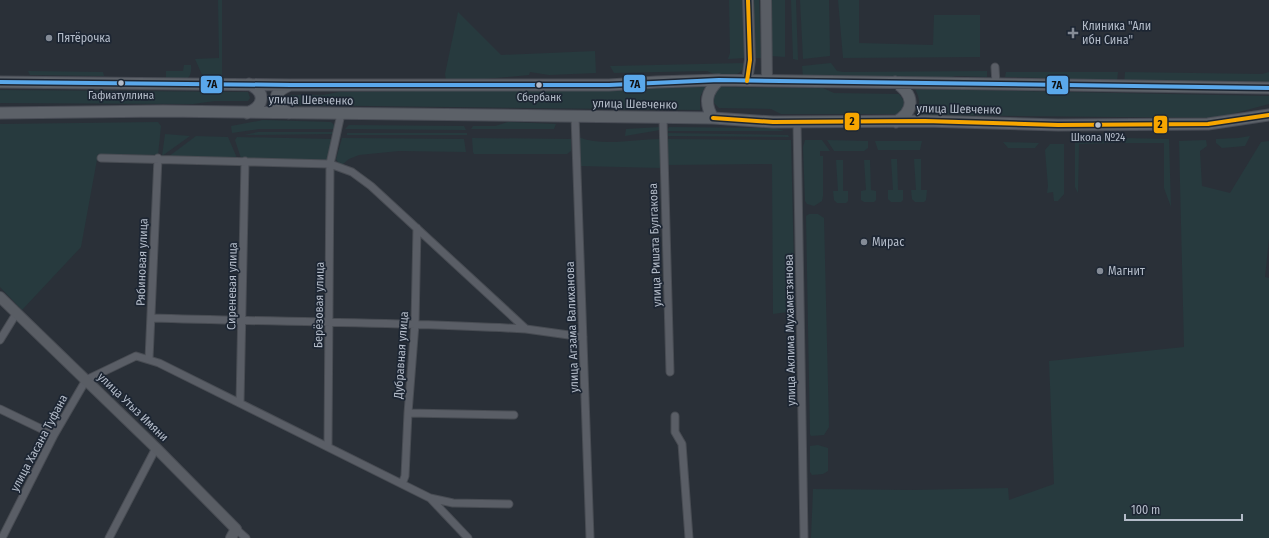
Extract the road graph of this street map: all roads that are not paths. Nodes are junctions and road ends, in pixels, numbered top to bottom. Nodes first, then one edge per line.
1 (748, 0) edge
2 (766, 0) edge
3 (995, 67) dead end
4 (719, 80) junction
5 (747, 81) junction
6 (767, 81) junction
7 (0, 82) edge
8 (895, 82) junction
9 (248, 84) junction
10 (996, 84) junction
11 (291, 85) junction
12 (1268, 88) edge
13 (247, 112) junction
14 (0, 113) edge
15 (290, 113) junction
16 (341, 114) junction
17 (1269, 115) edge
18 (575, 116) junction
19 (663, 118) junction
20 (713, 118) junction
21 (797, 121) junction
22 (896, 122) junction
23 (101, 158) dead end
24 (158, 158) junction
25 (245, 161) junction
26 (330, 164) junction
27 (417, 228) junction
28 (0, 297) edge
29 (16, 314) junction
30 (151, 318) junction
31 (242, 321) junction
32 (330, 324) junction
33 (415, 324) junction
34 (526, 329) junction
35 (583, 338) junction
36 (0, 340) edge
37 (149, 359) junction
38 (670, 372) dead end
39 (86, 380) junction
40 (240, 403) junction
41 (0, 409) edge
42 (408, 412) junction
43 (514, 415) dead end
44 (675, 416) dead end
45 (54, 435) junction
46 (328, 446) junction
47 (156, 448) junction
48 (402, 484) junction
49 (430, 498) junction
50 (508, 504) dead end
51 (234, 534) edge
52 (2, 538) edge
53 (109, 538) edge
54 (246, 538) edge
55 (468, 538) edge
56 (590, 538) edge
57 (689, 538) edge
58 (804, 538) edge

1 - 5 street
2 - 6 street
3 - 10 street
4 - 5 main road, улица Шевченко
4 - 11 main road, улица Шевченко
4 - 20 main road
5 - 6 main road, улица Шевченко
6 - 8 main road, улица Шевченко
7 - 9 main road, улица Шевченко
8 - 10 main road, улица Шевченко
8 - 22 main road
9 - 11 main road, улица Шевченко
9 - 13 main road
10 - 12 main road, улица Шевченко
11 - 15 main road
13 - 14 main road, улица Шевченко
13 - 15 main road, улица Шевченко
15 - 16 main road, улица Шевченко
16 - 18 main road, улица Шевченко
16 - 26 street, Берёзовая улица
17 - 22 main road, улица Шевченко
18 - 19 main road, улица Шевченко
18 - 35 street, улица Агзама Валиханова
19 - 20 main road, улица Шевченко
19 - 38 street, улица Ришата Булгакова
20 - 21 main road, улица Шевченко
21 - 22 main road, улица Шевченко
21 - 58 street, улица Аклима Мухаметзянова
23 - 24 street
24 - 25 street
24 - 30 street, Рябиновая улица
25 - 26 street
25 - 31 street, Сиреневая улица
26 - 27 street
26 - 32 street, Берёзовая улица
27 - 33 street, Дубравная улица
27 - 34 street
28 - 29 street, улица Утыз Имяни
29 - 36 street
29 - 39 street, улица Утыз Имяни
30 - 31 street
30 - 37 street, Рябиновая улица
31 - 32 street
31 - 40 street, Сиреневая улица
32 - 33 street
32 - 46 street, Берёзовая улица
33 - 34 street
33 - 42 street, Дубравная улица
34 - 35 street
35 - 56 street, улица Агзама Валиханова
37 - 39 street
37 - 40 street
39 - 45 street, улица Хасана Туфана
39 - 47 street, улица Утыз Имяни
40 - 46 street
41 - 45 street
42 - 43 street
42 - 48 street, Дубравная улица
44 - 57 street
45 - 52 street, улица Хасана Туфана
46 - 48 street
47 - 51 street, улица Утыз Имяни
47 - 53 street
48 - 49 street
49 - 50 street
49 - 55 street
51 - 54 street, улица Утыз Имяни

